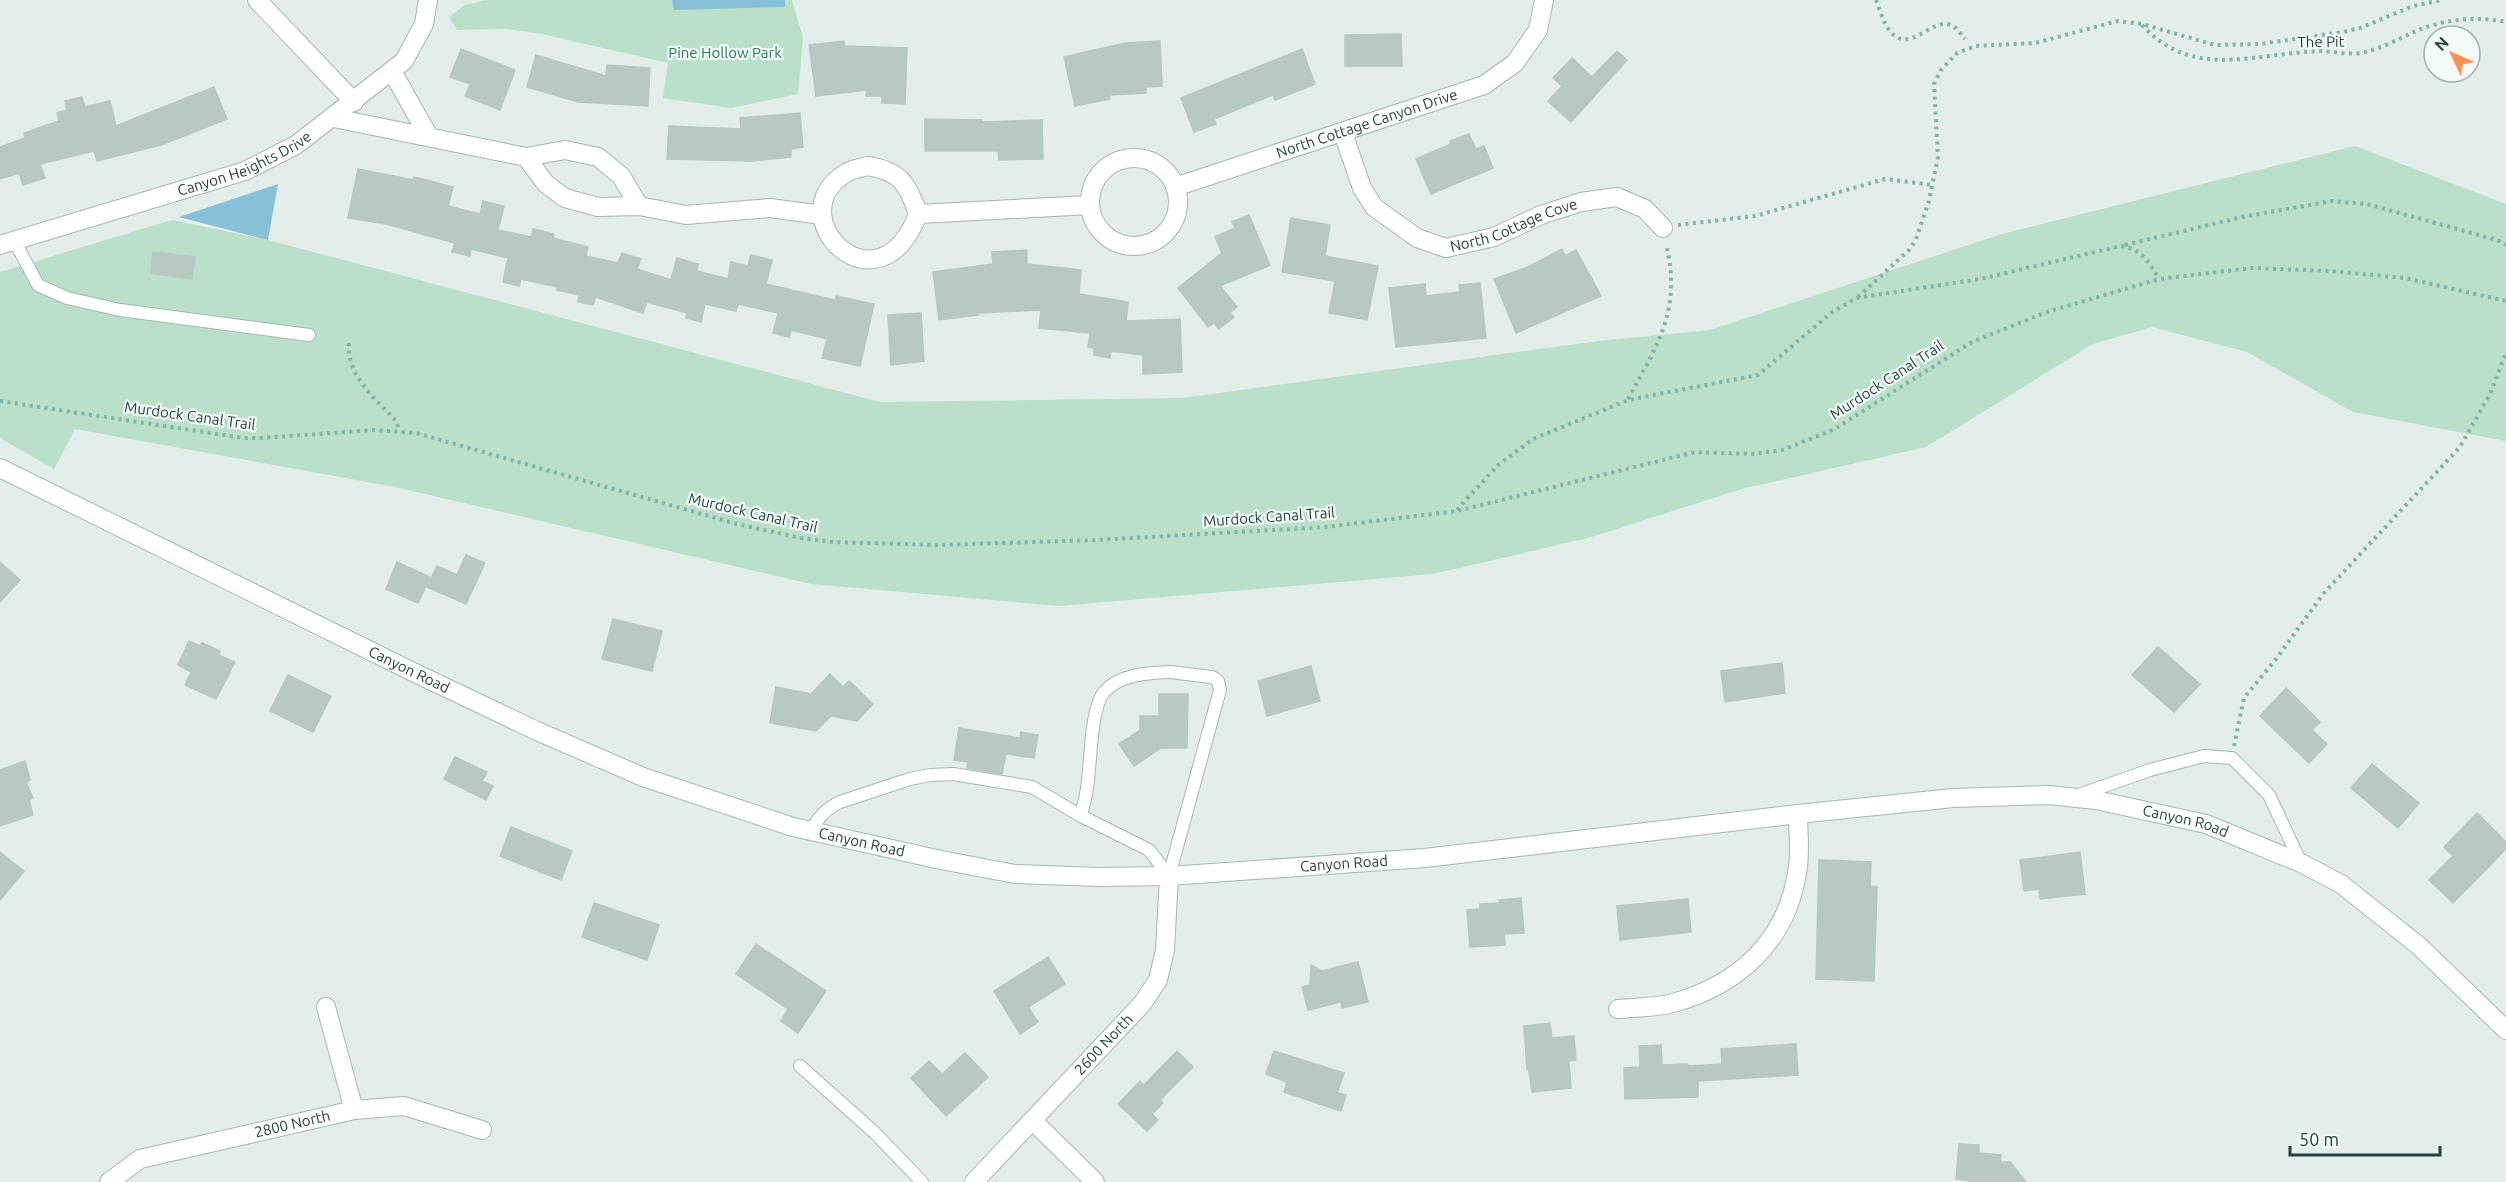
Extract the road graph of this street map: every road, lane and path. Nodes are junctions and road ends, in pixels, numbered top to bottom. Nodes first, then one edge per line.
1 (257, 0) edge
2 (428, 0) edge
3 (1544, 0) edge
4 (1876, 0) edge
5 (2442, 0) edge
6 (2506, 22) edge
7 (2142, 24) junction
8 (1965, 39) dead end
9 (392, 71) junction
10 (354, 102) junction
11 (334, 118) junction
12 (1342, 133) junction
13 (429, 137) junction
14 (526, 157) junction
15 (1933, 185) junction
16 (1175, 187) junction
17 (1090, 205) junction
18 (639, 206) junction
19 (918, 214) junction
20 (822, 215) junction
21 (1663, 228) junction
22 (7, 242) edge
23 (2506, 244) edge
24 (2121, 246) junction
25 (2159, 279) junction
26 (1856, 298) junction
27 (2506, 301) edge
28 (309, 335) dead end
29 (349, 343) dead end
30 (2506, 353) edge
31 (1628, 400) junction
32 (0, 401) edge
33 (399, 431) junction
34 (0, 468) edge
35 (1457, 511) junction
36 (2232, 758) junction
37 (2072, 798) junction
38 (1798, 814) junction
39 (1081, 816) junction
40 (810, 831) junction
41 (2301, 863) junction
42 (1169, 876) junction
43 (326, 1007) dead end
44 (1618, 1009) dead end
45 (2506, 1030) edge
46 (801, 1066) dead end
47 (354, 1110) junction
48 (1033, 1121) junction
49 (482, 1130) dead end
50 (109, 1182) edge
51 (922, 1182) edge
52 (974, 1182) edge
53 (1095, 1182) edge

1 - 10 street
2 - 9 street, Canyon Heights Drive
3 - 12 street, North Cottage Canyon Drive
4 - 8 path
5 - 7 path
6 - 7 path, The Pit
7 - 15 path
9 - 10 street, Canyon Heights Drive
9 - 13 street
10 - 11 street, Canyon Heights Drive
11 - 13 street
11 - 22 street, Canyon Heights Drive
12 - 16 street, North Cottage Canyon Drive
12 - 21 street, North Cottage Cove
13 - 14 street
14 - 18 street
14 - 18 street
15 - 21 path
15 - 26 path
16 - 17 street
16 - 17 street
17 - 19 street
18 - 20 street
19 - 20 street
19 - 20 street
21 - 31 path
22 - 28 lane
23 - 24 path
24 - 25 path
24 - 26 path
25 - 27 path, Murdock Canal Trail
25 - 35 path, Murdock Canal Trail
26 - 31 path
29 - 33 path
30 - 36 path
31 - 35 path
32 - 33 path, Murdock Canal Trail
33 - 35 path, Murdock Canal Trail
34 - 40 street, Canyon Road
36 - 37 lane
36 - 41 lane
37 - 38 street, Canyon Road
37 - 41 street, Canyon Road
38 - 42 street, Canyon Road
38 - 44 street
39 - 40 lane
39 - 42 lane
39 - 42 lane
40 - 42 street, Canyon Road
41 - 45 street, Canyon Road
42 - 48 street, 2600 North
43 - 47 street
46 - 51 lane
47 - 49 street, 2800 North
47 - 50 street, 2800 North
48 - 52 street, 2600 North
48 - 53 street

